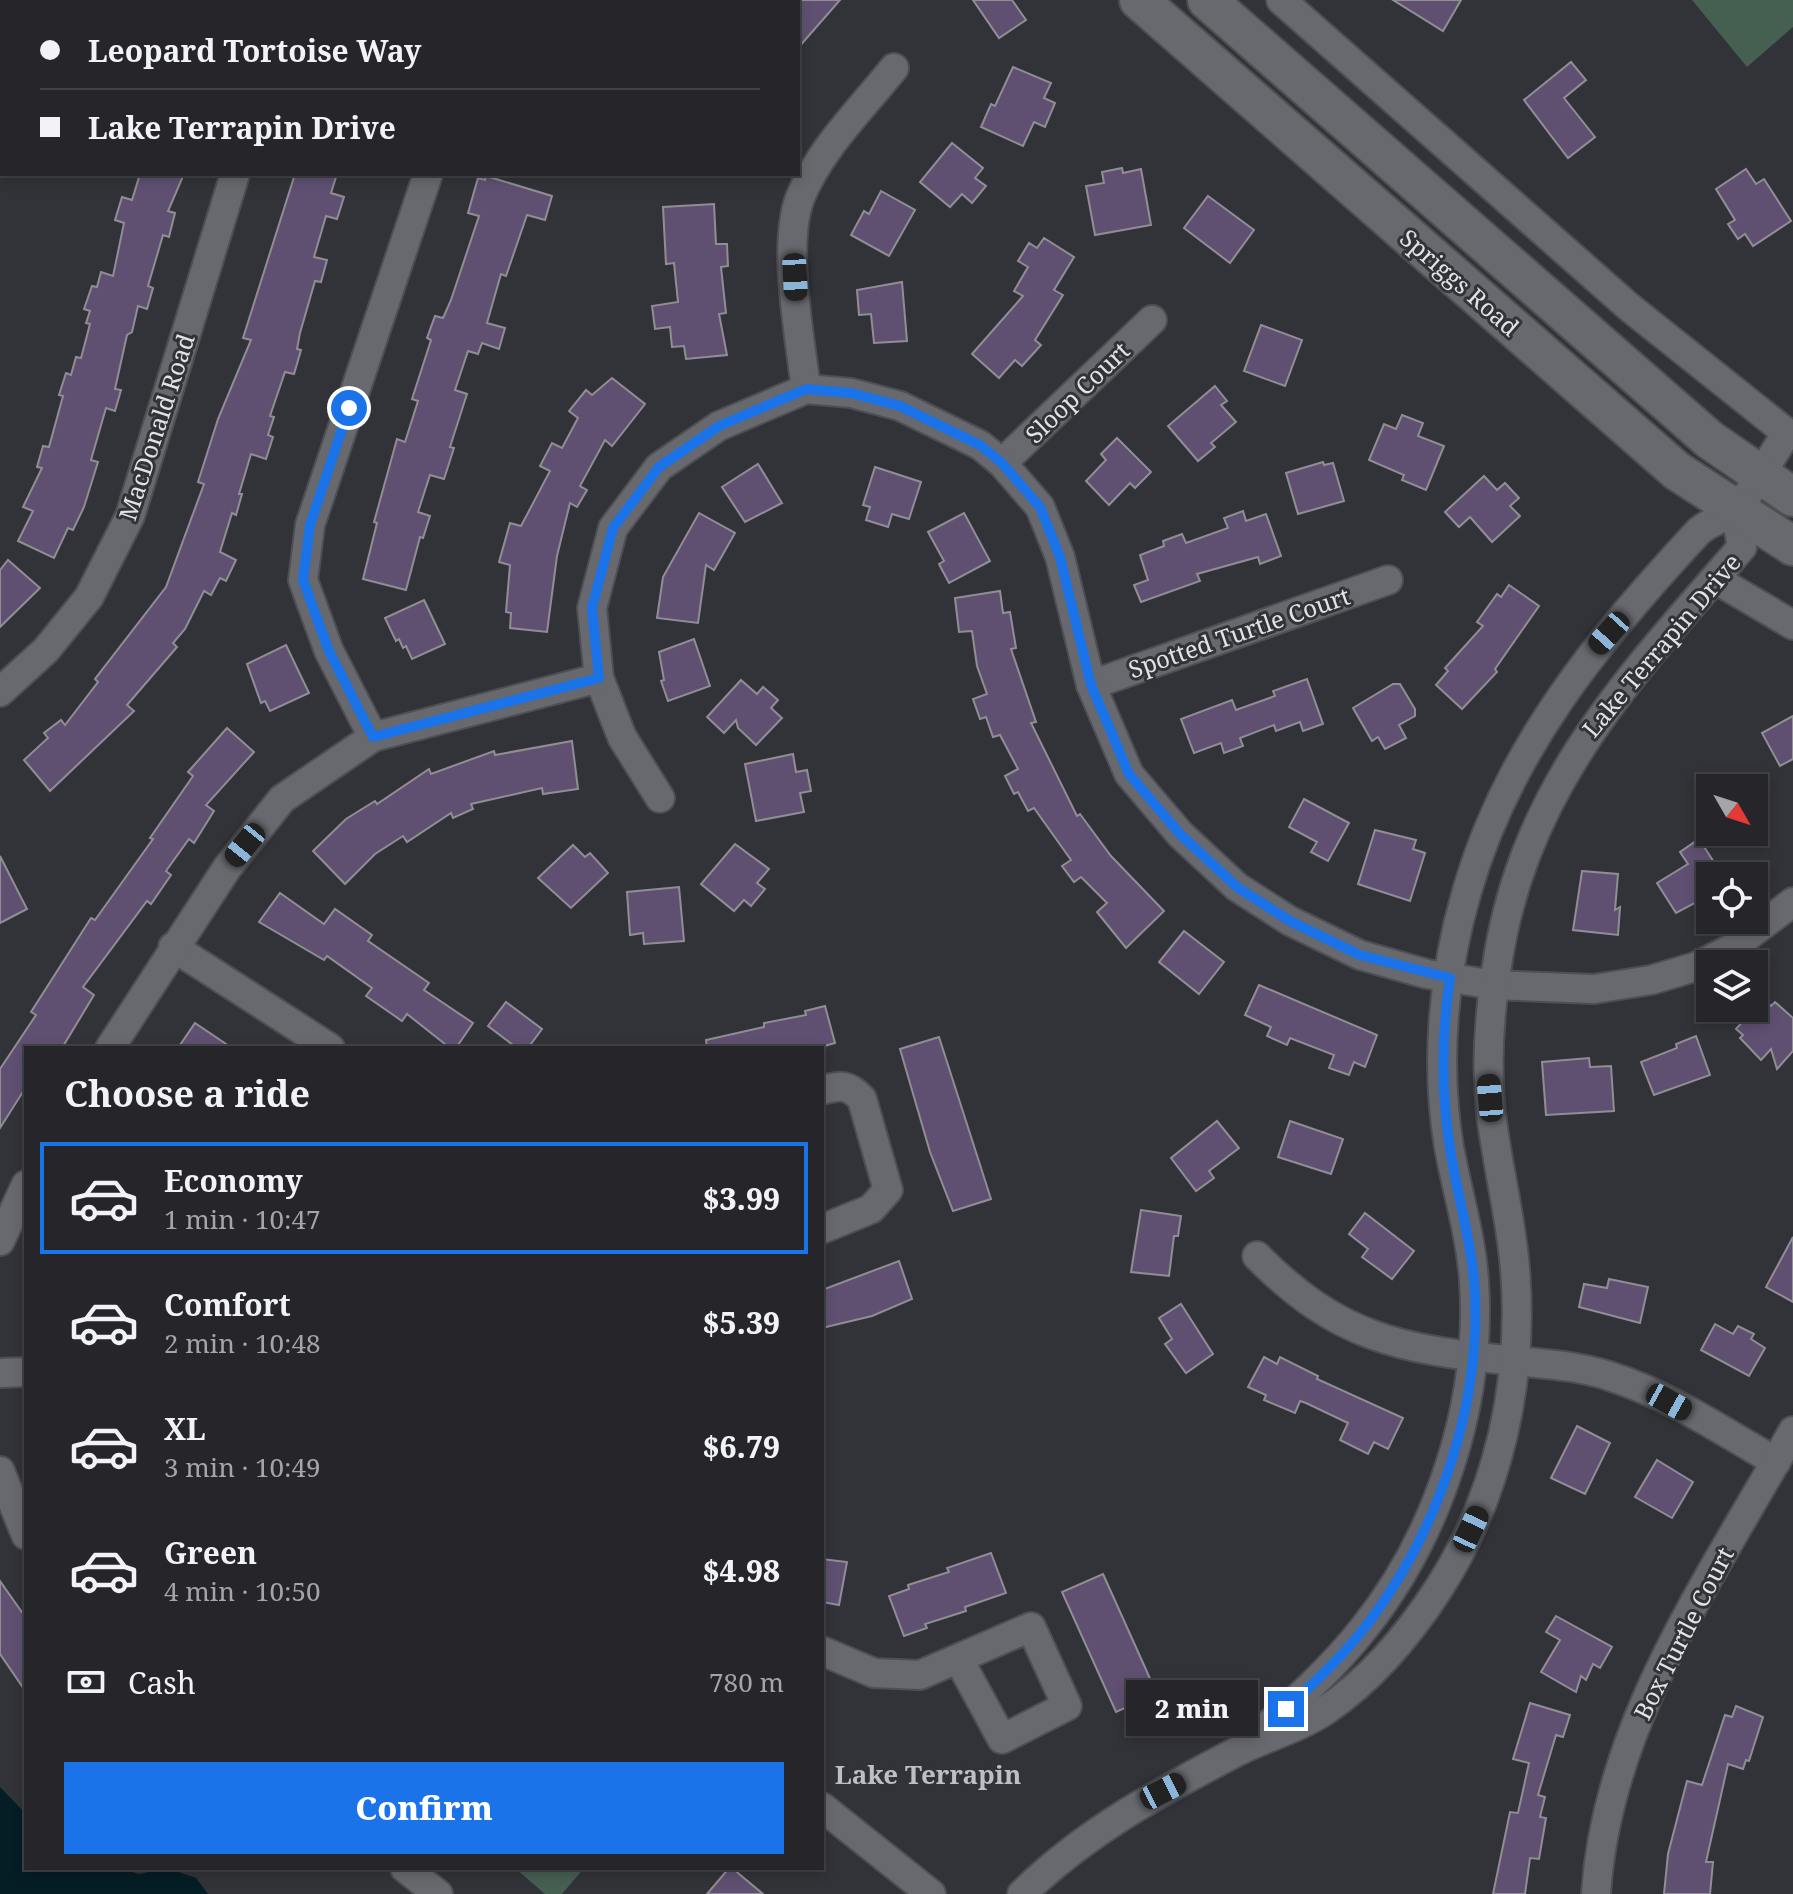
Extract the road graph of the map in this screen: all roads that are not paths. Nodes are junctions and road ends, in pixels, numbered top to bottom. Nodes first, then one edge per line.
1 (1139, 0) edge
2 (1207, 0) edge
3 (1281, 0) edge
4 (894, 68) dead end
5 (234, 176) edge
6 (427, 176) edge
7 (1152, 320) dead end
8 (806, 389) junction
9 (1002, 463) junction
10 (1758, 475) junction
11 (1793, 497) edge
12 (1735, 510) junction
13 (1793, 546) edge
14 (1715, 579) junction
15 (1388, 580) dead end
16 (1793, 625) edge
17 (599, 678) junction
18 (1091, 685) junction
19 (0, 692) edge
20 (373, 737) junction
21 (660, 798) dead end
22 (1788, 916) edge
23 (173, 947) junction
24 (1450, 978) junction
25 (1494, 985) junction
26 (111, 1046) edge
27 (327, 1046) edge
28 (824, 1089) edge
29 (24, 1189) edge
30 (824, 1228) edge
31 (0, 1241) edge
32 (1257, 1256) dead end
33 (1473, 1357) junction
34 (1514, 1361) junction
35 (24, 1372) edge
36 (0, 1373) edge
37 (1793, 1431) edge
38 (1776, 1462) junction
39 (0, 1471) edge
40 (24, 1530) edge
41 (824, 1652) edge
42 (959, 1660) dead end
43 (1240, 1750) junction
44 (824, 1809) edge
45 (408, 1870) edge
46 (438, 1894) edge
47 (931, 1894) edge
48 (1022, 1894) edge
49 (1596, 1894) edge

1 - 12 main road, Spriggs Road
2 - 10 main road, Spriggs Road
3 - 10 street, Lake Terrapin Drive
4 - 8 street
5 - 19 street, MacDonald Road
6 - 20 street
7 - 9 street, Sloop Court
8 - 9 street
8 - 17 street
9 - 18 street
10 - 11 main road, Spriggs Road
10 - 12 street, Lake Terrapin Drive
12 - 13 main road, Spriggs Road
12 - 14 street, Lake Terrapin Drive
12 - 24 street, Lake Terrapin Drive
14 - 16 street
14 - 25 street, Lake Terrapin Drive
15 - 18 street, Spotted Turtle Court
17 - 20 street
17 - 21 street
18 - 24 street
20 - 23 street
22 - 25 street
23 - 26 street
23 - 27 street
24 - 25 street
24 - 33 street, Lake Terrapin Drive
25 - 34 street, Lake Terrapin Drive
28 - 30 street
29 - 31 street
32 - 33 street
33 - 34 street
33 - 43 street, Lake Terrapin Drive
34 - 38 street
34 - 43 street, Lake Terrapin Drive
35 - 36 street
37 - 38 street, Box Turtle Court
38 - 49 street, Box Turtle Court
39 - 40 street
41 - 42 street
43 - 48 street, Lake Terrapin Drive
44 - 47 street
45 - 46 street

